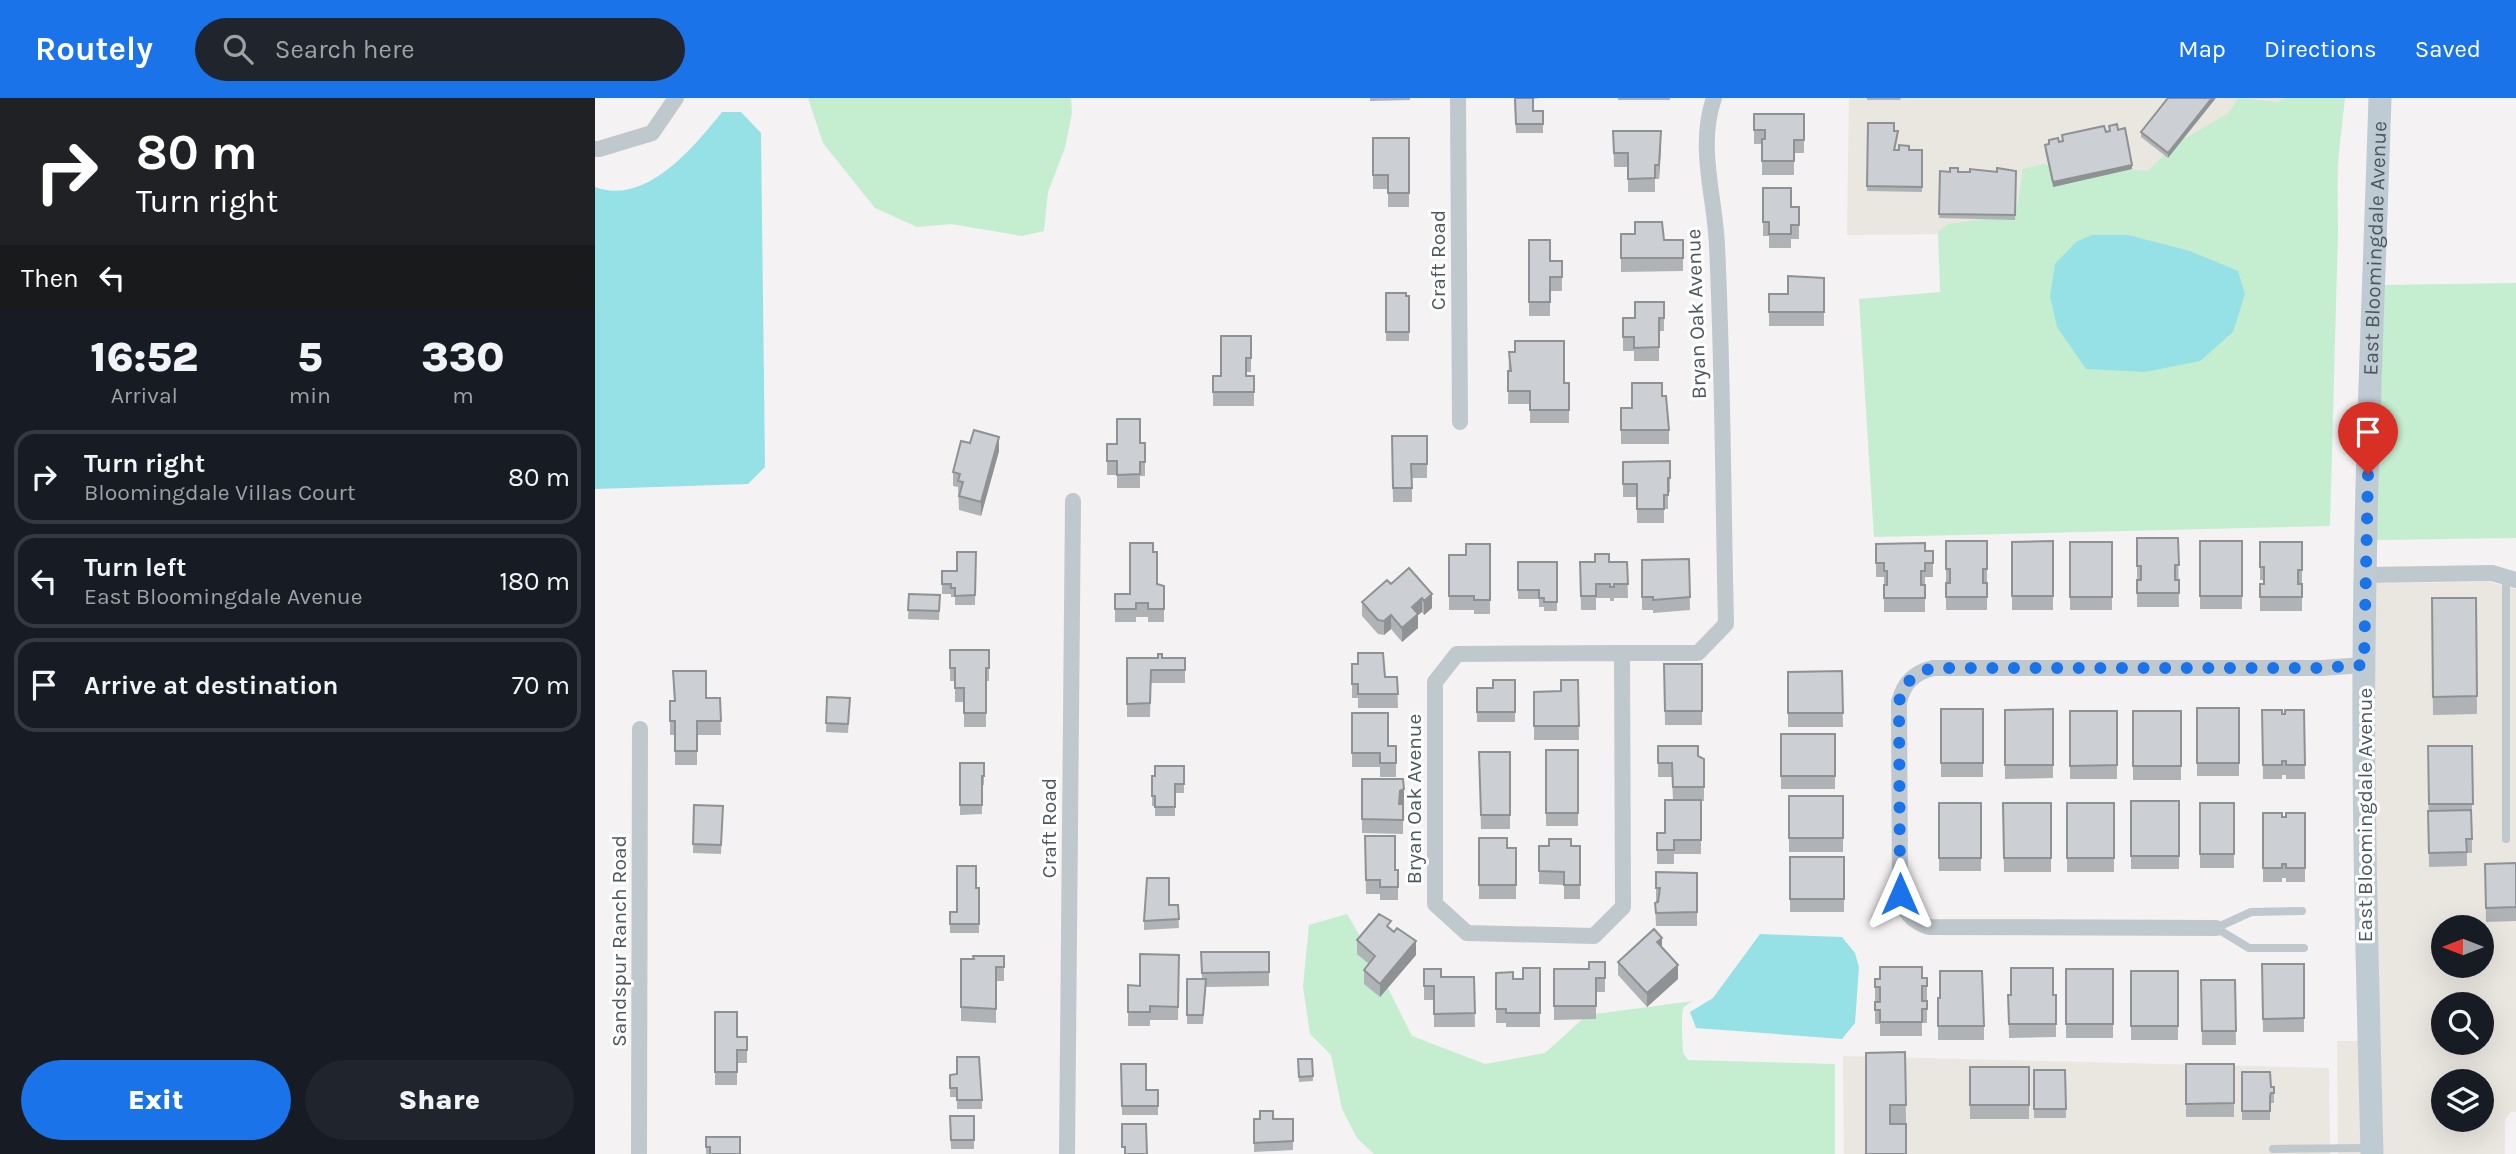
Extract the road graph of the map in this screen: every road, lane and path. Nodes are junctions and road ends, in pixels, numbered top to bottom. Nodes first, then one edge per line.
1 (676, 98) edge
2 (1458, 98) edge
3 (1714, 98) edge
4 (2380, 98) edge
5 (595, 149) edge
6 (1460, 422) dead end
7 (1073, 501) dead end
8 (2366, 575) junction
9 (2511, 578) edge
10 (1622, 653) junction
11 (2364, 665) junction
12 (640, 729) dead end
13 (2506, 839) dead end
14 (2302, 911) dead end
15 (2216, 928) junction
16 (2304, 948) dead end
17 (2273, 1149) dead end
18 (2372, 1151) edge
19 (639, 1154) edge
20 (1067, 1154) edge

1 - 5 street
2 - 6 street, Craft Road
3 - 10 street, Bryan Oak Avenue
4 - 8 main road, East Bloomingdale Avenue
7 - 20 street, Craft Road
8 - 9 street
8 - 11 main road, East Bloomingdale Avenue
9 - 13 lane
10 - 10 street, Bryan Oak Avenue
11 - 15 street
11 - 18 main road, East Bloomingdale Avenue
12 - 19 street, Sandspur Ranch Road
14 - 15 lane
15 - 16 lane
17 - 18 lane

